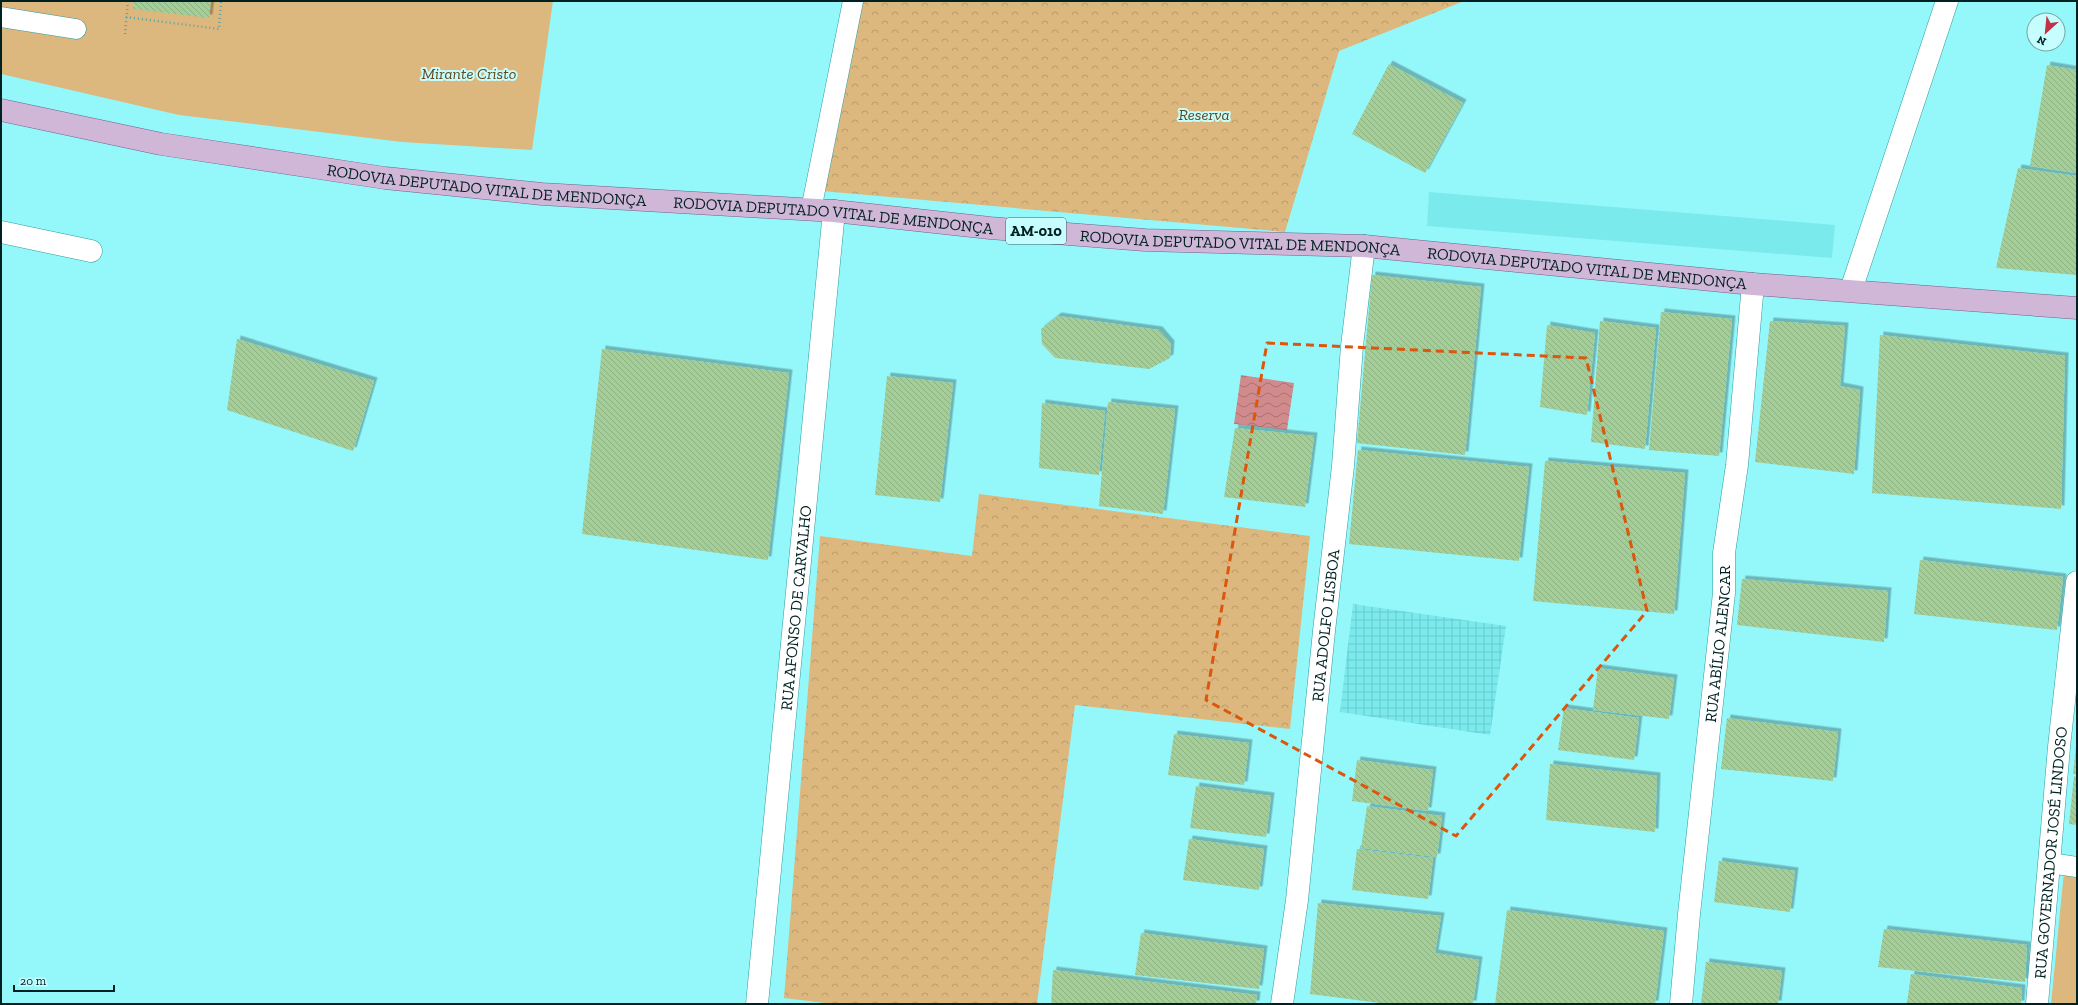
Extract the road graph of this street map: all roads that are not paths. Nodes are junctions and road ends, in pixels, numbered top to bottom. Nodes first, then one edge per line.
1 (853, 1) edge
2 (1946, 1) edge
3 (1, 17) edge
4 (76, 29) dead end
5 (1, 110) edge
6 (811, 210) junction
7 (834, 211) junction
8 (1, 232) edge
9 (1364, 246) junction
10 (91, 252) dead end
11 (1753, 284) junction
12 (1851, 290) junction
13 (2077, 308) edge
14 (2077, 582) edge
15 (2050, 863) junction
16 (2077, 867) edge
17 (757, 1004) edge
18 (1282, 1004) edge
19 (1681, 1004) edge
20 (2037, 1004) edge

1 - 6 lane
2 - 12 street
3 - 4 lane
5 - 6 main road, RODOVIA DEPUTADO VITAL DE MENDONÇA / AM-010
6 - 7 main road, RODOVIA DEPUTADO VITAL DE MENDONÇA / AM-010
7 - 9 main road, RODOVIA DEPUTADO VITAL DE MENDONÇA / AM-010
7 - 17 street, RUA AFONSO DE CARVALHO
8 - 10 street
9 - 11 main road, RODOVIA DEPUTADO VITAL DE MENDONÇA / AM-010
9 - 18 street, RUA ADOLFO LISBOA
11 - 12 main road, RODOVIA DEPUTADO VITAL DE MENDONÇA / AM-010
11 - 19 street, RUA ABÍLIO ALENCAR
12 - 13 main road, RODOVIA DEPUTADO VITAL DE MENDONÇA / AM-010
14 - 15 street, RUA GOVERNADOR JOSÉ LINDOSO
15 - 16 lane
15 - 20 street, RUA GOVERNADOR JOSÉ LINDOSO

